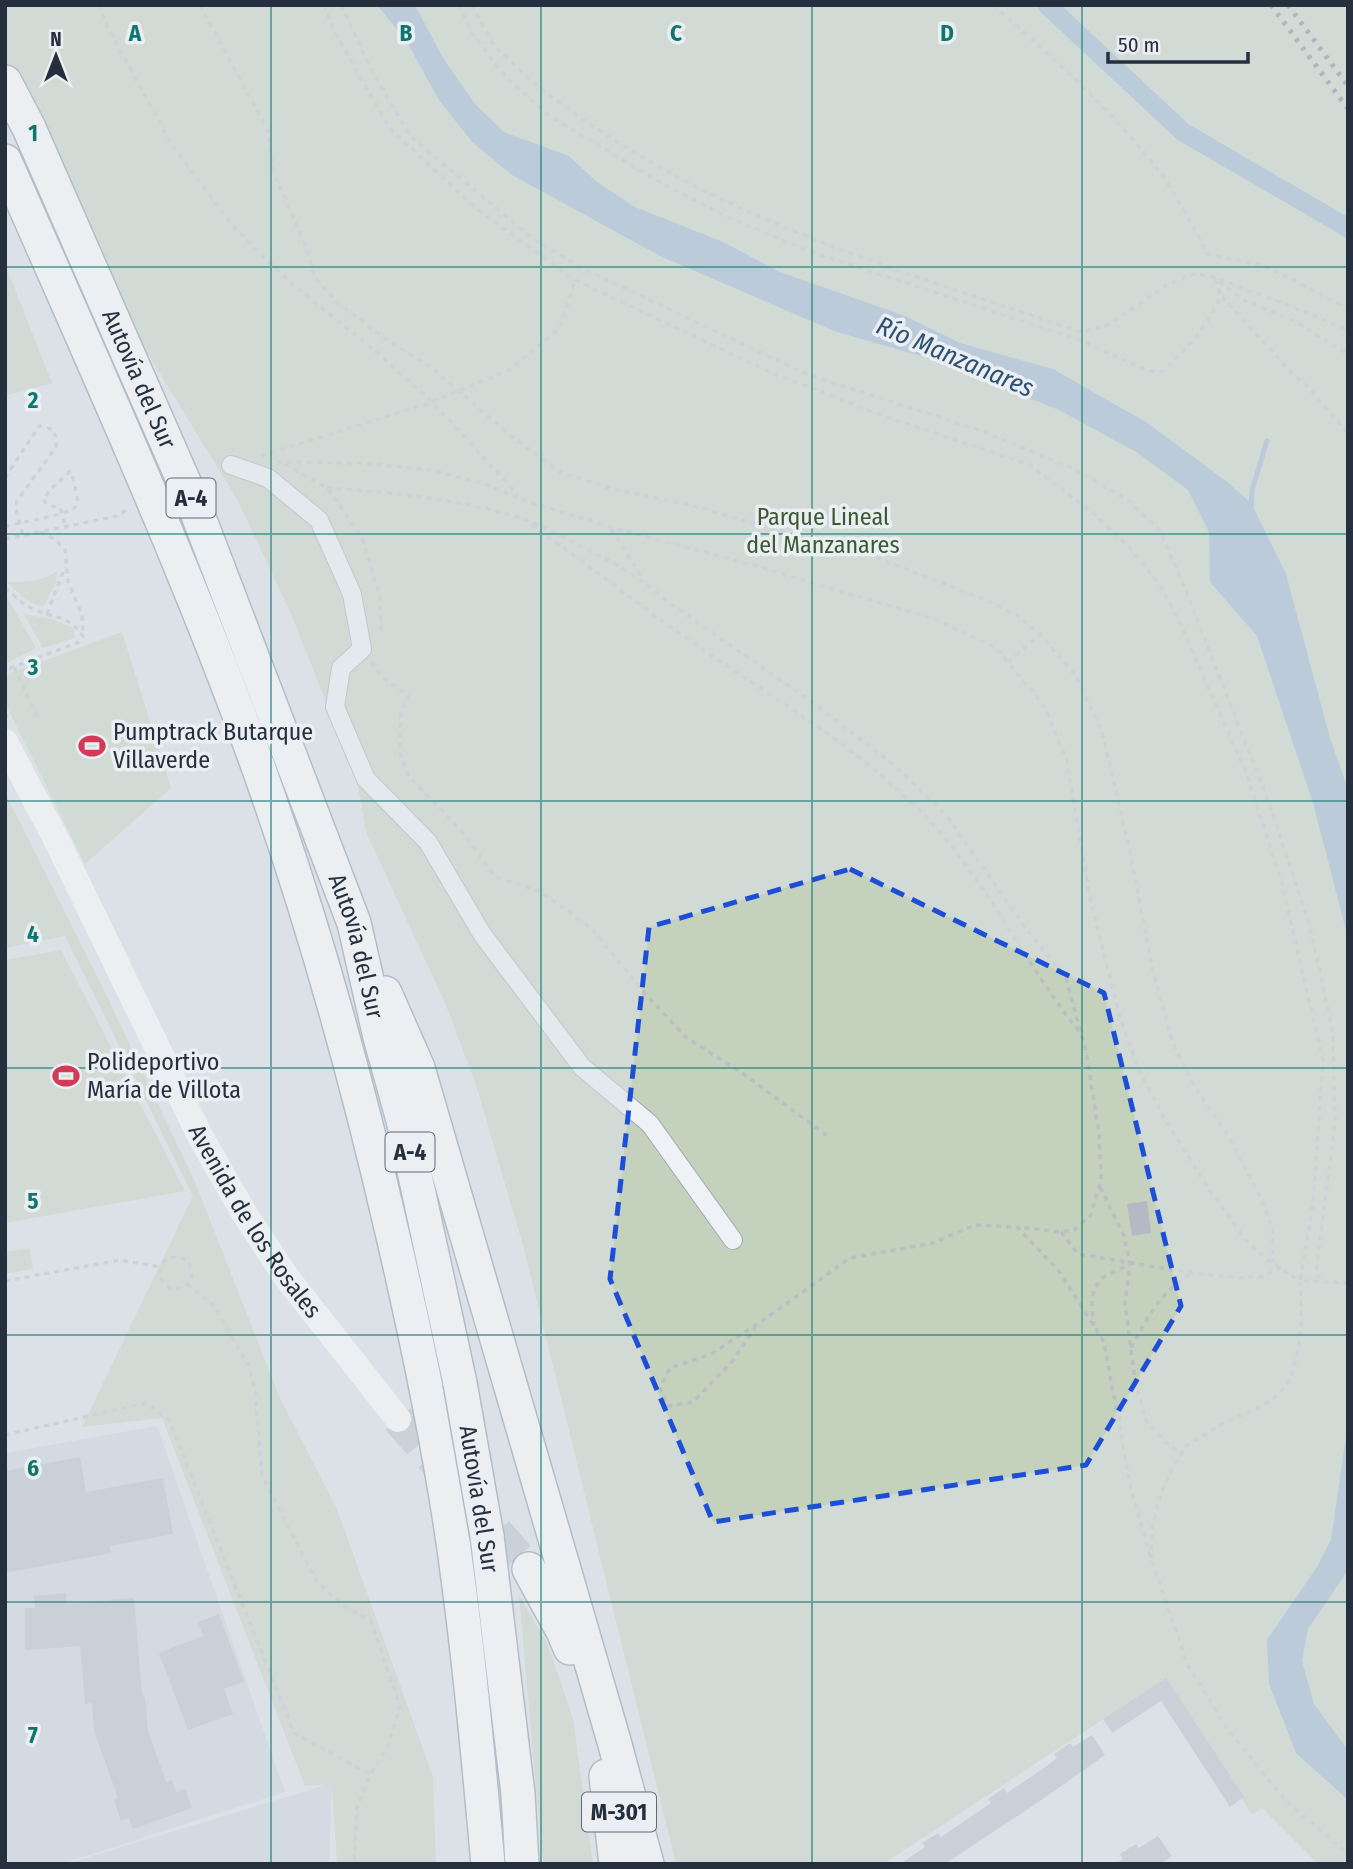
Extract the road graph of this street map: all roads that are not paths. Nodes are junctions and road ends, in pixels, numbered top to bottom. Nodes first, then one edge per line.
1 (5, 82) edge
2 (5, 161) edge
3 (240, 462) road end
4 (5, 742) edge
5 (354, 923) junction
6 (733, 1240) dead end
7 (398, 1419) tunnel mouth
8 (529, 1569) tunnel mouth
9 (604, 1759) junction
10 (488, 1864) edge
11 (522, 1864) edge
12 (616, 1864) edge
13 (634, 1864) edge
14 (647, 1864) edge

1 - 5 highway, Autovía del Sur / A-4
2 - 10 highway, Autovía del Sur / A-4
3 - 6 street
4 - 7 street, Avenida de los Rosales
5 - 11 highway, Autovía del Sur / A-4, bridge
5 - 14 highway
8 - 9 highway, M-301
9 - 12 highway, M-301
9 - 13 highway, M-301

